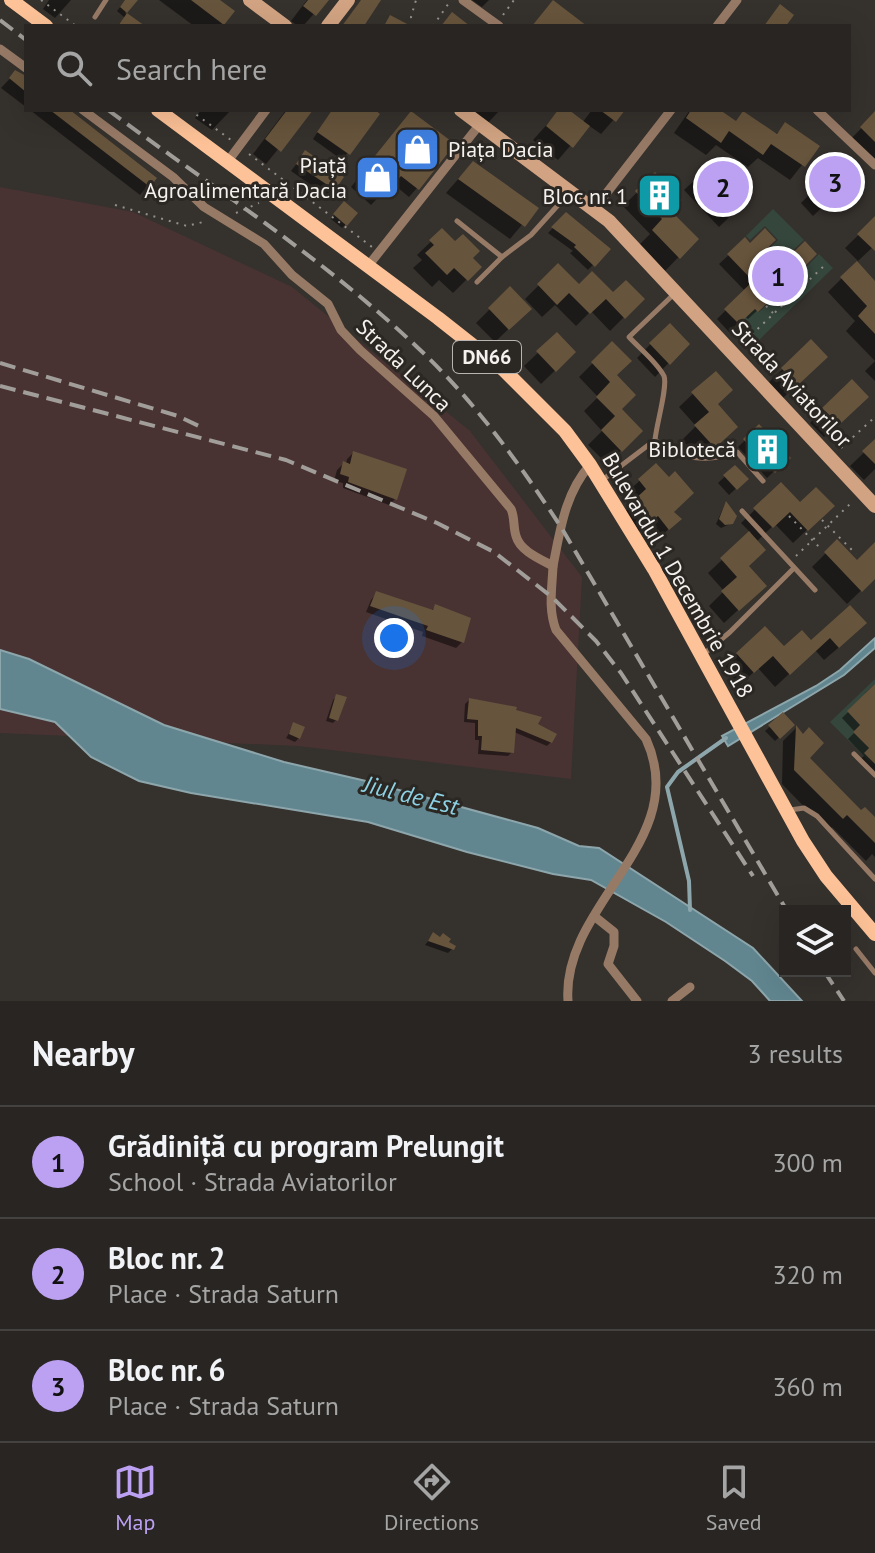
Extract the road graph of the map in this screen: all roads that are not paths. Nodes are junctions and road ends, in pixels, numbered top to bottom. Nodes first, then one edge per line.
1 (11, 0) edge
2 (106, 0) edge
3 (250, 0) edge
4 (348, 0) edge
5 (463, 0) edge
6 (737, 0) edge
7 (95, 17) dead end
8 (43, 24) edge
9 (282, 24) edge
10 (330, 24) edge
11 (497, 24) edge
12 (719, 24) edge
13 (0, 49) edge
14 (24, 67) edge
15 (86, 112) edge
16 (161, 112) edge
17 (264, 112) edge
18 (464, 112) edge
19 (669, 112) edge
20 (819, 112) edge
21 (480, 124) junction
22 (228, 161) junction
23 (875, 165) edge
24 (571, 190) junction
25 (595, 208) junction
26 (457, 221) dead end
27 (502, 257) junction
28 (368, 266) junction
29 (477, 282) dead end
30 (676, 291) junction
31 (655, 440) junction
32 (590, 465) junction
33 (600, 481) junction
34 (763, 481) dead end
35 (875, 506) edge
36 (742, 511) dead end
37 (553, 566) junction
38 (794, 568) junction
39 (815, 590) dead end
40 (701, 656) junction
41 (854, 754) dead end
42 (875, 775) edge
43 (786, 810) junction
44 (875, 879) edge
45 (597, 912) junction
46 (875, 934) edge
47 (856, 949) dead end
48 (875, 973) edge
49 (690, 987) dead end
50 (568, 1001) edge
51 (637, 1001) edge
52 (672, 1001) edge

1 - 8 main road
2 - 7 lane
3 - 9 street
4 - 10 street
5 - 11 street
6 - 12 street
13 - 14 street
15 - 37 street, Strada Lunca
16 - 22 main road, Bulevardul 1 Decembrie 1918 / DN66
17 - 22 street
18 - 21 street, Strada Aviatorilor
19 - 25 street
20 - 23 street
21 - 24 street, Strada Aviatorilor
21 - 28 street
22 - 28 main road, Bulevardul 1 Decembrie 1918 / DN66
24 - 25 street, Strada Aviatorilor
24 - 27 lane
25 - 30 street, Strada Aviatorilor
26 - 27 lane
27 - 29 lane
28 - 32 main road, Bulevardul 1 Decembrie 1918 / DN66
30 - 31 lane
30 - 35 street, Strada Aviatorilor
31 - 33 lane
31 - 34 lane
32 - 33 main road, Bulevardul 1 Decembrie 1918 / DN66
32 - 37 street
33 - 40 main road, Bulevardul 1 Decembrie 1918 / DN66
36 - 38 lane
37 - 45 street
38 - 39 lane
38 - 40 lane
40 - 43 main road, Bulevardul 1 Decembrie 1918 / DN66
41 - 42 lane
43 - 44 lane
43 - 46 main road, Bulevardul 1 Decembrie 1918 / DN66
45 - 50 street
45 - 51 street
47 - 48 lane
49 - 52 street

